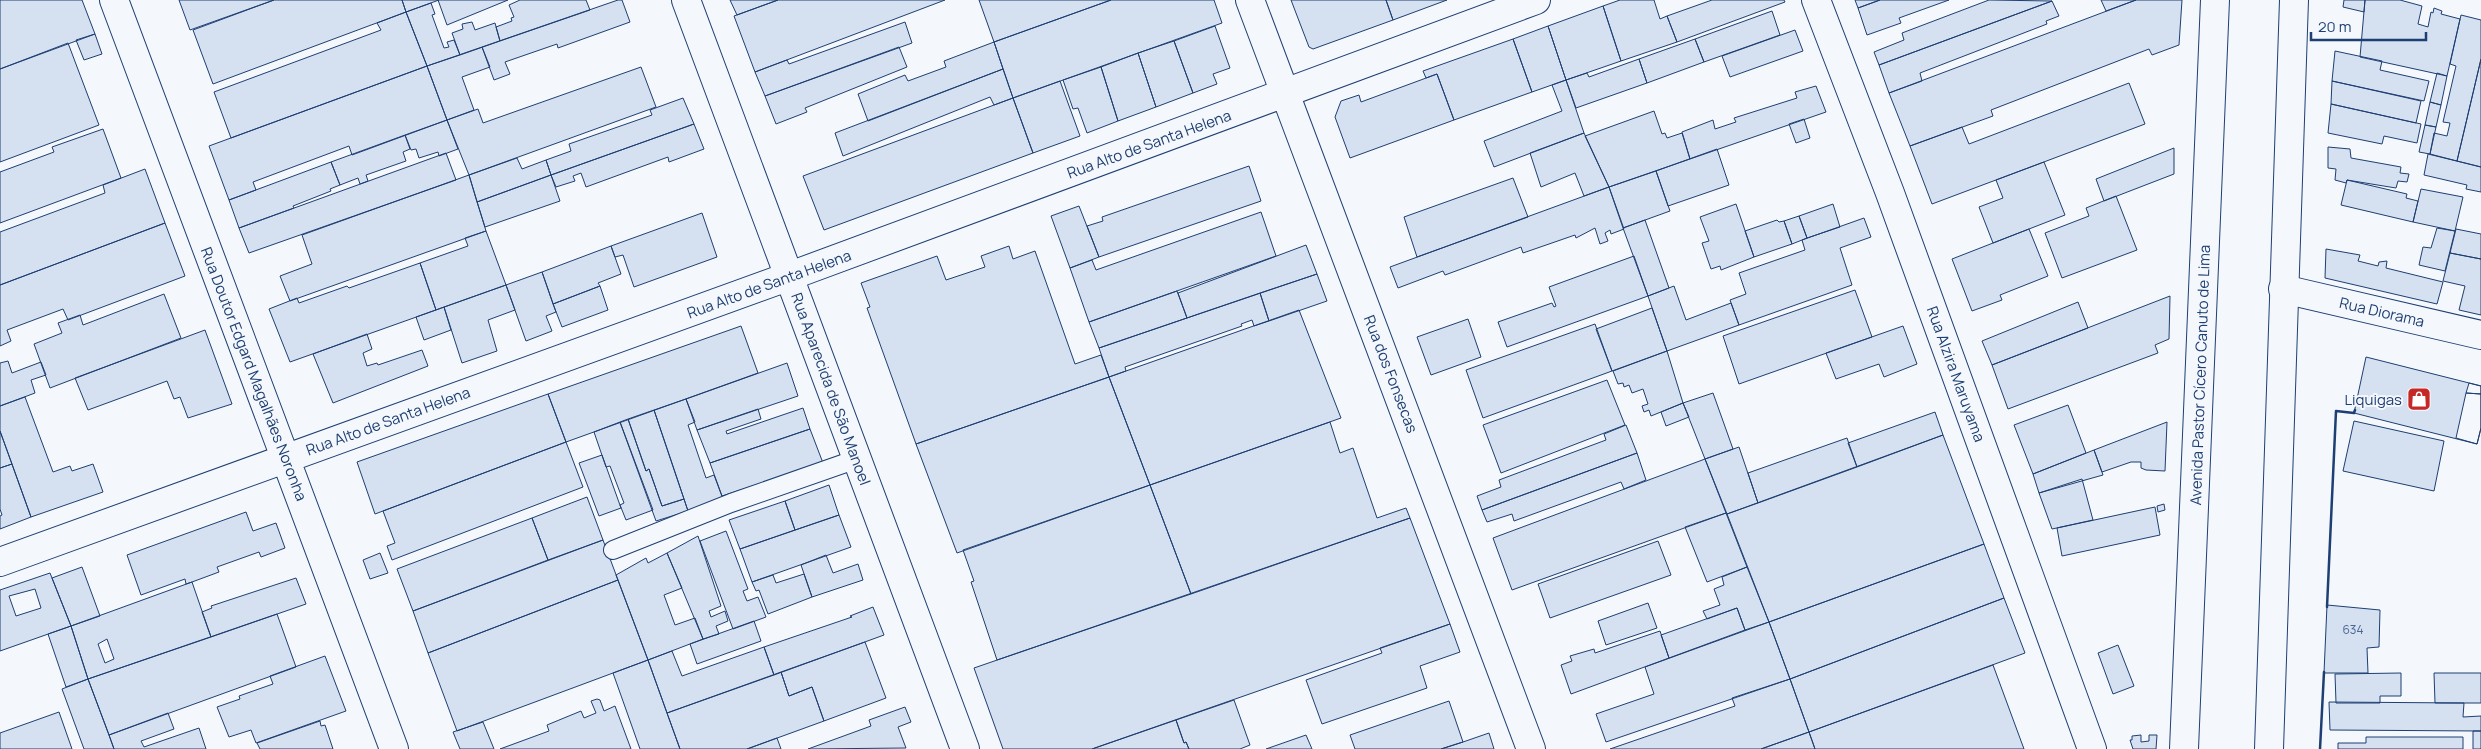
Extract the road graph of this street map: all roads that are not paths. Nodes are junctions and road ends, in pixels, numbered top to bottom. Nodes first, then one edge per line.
1 (114, 0) edge
2 (686, 0) edge
3 (1250, 0) edge
4 (1536, 0) edge
5 (1816, 0) edge
6 (2216, 0) edge
7 (2294, 0) edge
8 (1285, 93) junction
9 (790, 276) junction
10 (2283, 289) junction
11 (2481, 335) edge
12 (285, 458) junction
13 (857, 459) junction
14 (613, 550) dead end
15 (0, 562) edge
16 (394, 749) edge
17 (965, 749) edge
18 (1531, 749) edge
19 (2092, 749) edge
20 (2184, 749) edge
21 (2269, 749) edge

1 - 12 street, Rua Doutor Edgard Magalhães Noronha
2 - 9 street, Rua Aparecida de São Manoel
3 - 8 street, Rua dos Fonsecas
4 - 8 street, Rua Alto de Santa Helena
5 - 19 street, Rua Alzira Maruyama
6 - 20 street, Avenida Pastor Cícero Canuto de Lima
7 - 10 street
8 - 9 street, Rua Alto de Santa Helena
8 - 18 street, Rua dos Fonsecas
9 - 12 street, Rua Alto de Santa Helena
9 - 13 street, Rua Aparecida de São Manoel
10 - 11 street, Rua Diorama
10 - 21 street
12 - 15 street, Rua Alto de Santa Helena
12 - 16 street, Rua Doutor Edgard Magalhães Noronha
13 - 14 lane
13 - 17 street, Rua Aparecida de São Manoel

